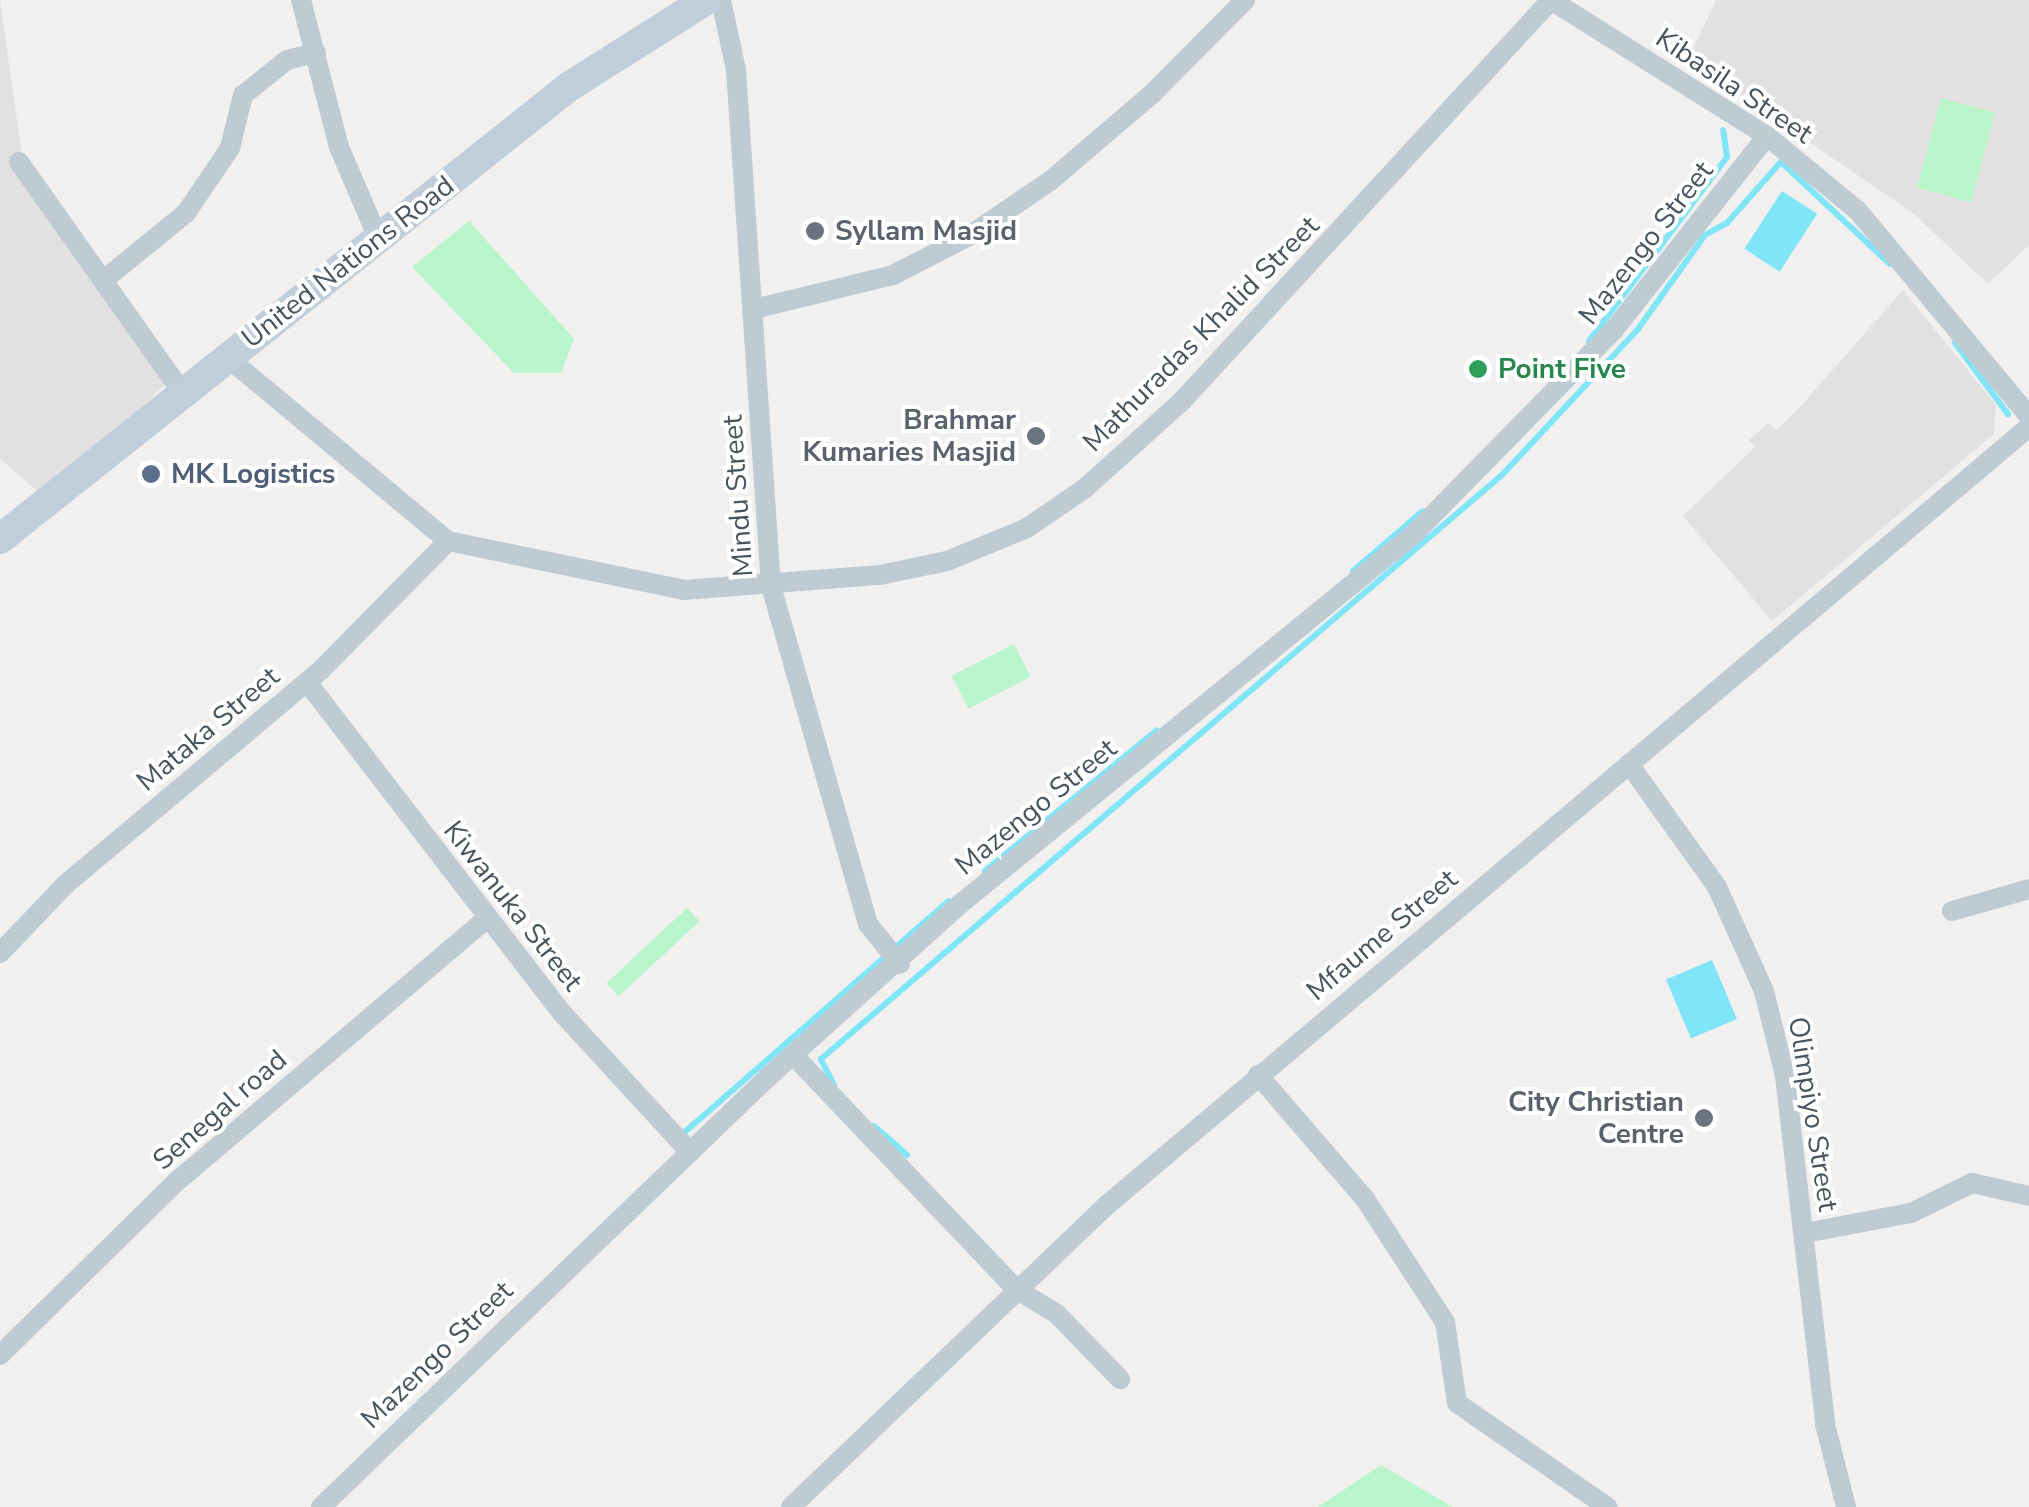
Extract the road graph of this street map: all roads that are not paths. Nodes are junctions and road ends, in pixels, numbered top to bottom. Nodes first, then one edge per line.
1 (301, 0) edge
2 (706, 0) edge
3 (720, 0) edge
4 (1244, 0) edge
5 (1550, 0) edge
6 (316, 53) junction
7 (1767, 136) junction
8 (19, 162) dead end
9 (378, 238) junction
10 (104, 278) junction
11 (754, 309) junction
12 (228, 357) junction
13 (182, 392) junction
14 (2029, 416) edge
15 (2029, 427) edge
16 (0, 539) edge
17 (448, 541) junction
18 (771, 586) junction
19 (306, 682) junction
20 (1629, 764) junction
21 (2029, 889) edge
22 (1952, 911) dead end
23 (486, 918) junction
24 (0, 954) edge
25 (900, 964) junction
26 (795, 1058) junction
27 (1258, 1074) junction
28 (690, 1152) junction
29 (2029, 1196) edge
30 (1805, 1234) junction
31 (1016, 1289) junction
32 (0, 1355) edge
33 (1120, 1379) dead end
34 (321, 1507) edge
35 (791, 1507) edge
36 (1607, 1507) edge
37 (1846, 1507) edge

1 - 6 street
2 - 9 street, United Nations Road
3 - 11 street, Mindu Street
4 - 11 street
5 - 7 street, Kibasila Street
5 - 18 street, Mathuradas Khalid Street
6 - 9 street
6 - 10 street
7 - 14 street, Kibasila Street
7 - 25 street, Mazengo Street
8 - 10 street
9 - 12 street, United Nations Road
10 - 13 street
11 - 18 street, Mindu Street
12 - 13 street, United Nations Road
12 - 17 street, Mathuradas Khalid Street
13 - 16 street, United Nations Road
15 - 20 street, Mfaume Street
17 - 18 street, Mathuradas Khalid Street
17 - 19 street, Mataka Street
18 - 25 street, Mindu Street
19 - 23 street, Kiwanuka Street
19 - 24 street, Mataka Street
20 - 27 street, Mfaume Street
20 - 30 street, Olimpiyo Street
21 - 22 street
23 - 28 street, Kiwanuka Street
23 - 32 street, Senegal road
25 - 26 street, Mazengo Street
26 - 28 street, Mazengo Street
26 - 31 street
27 - 31 street, Mfaume Street
27 - 36 street
28 - 34 street, Mazengo Street
29 - 30 street
30 - 37 street, Olimpiyo Street
31 - 33 street
31 - 35 street, Mfaume Street

